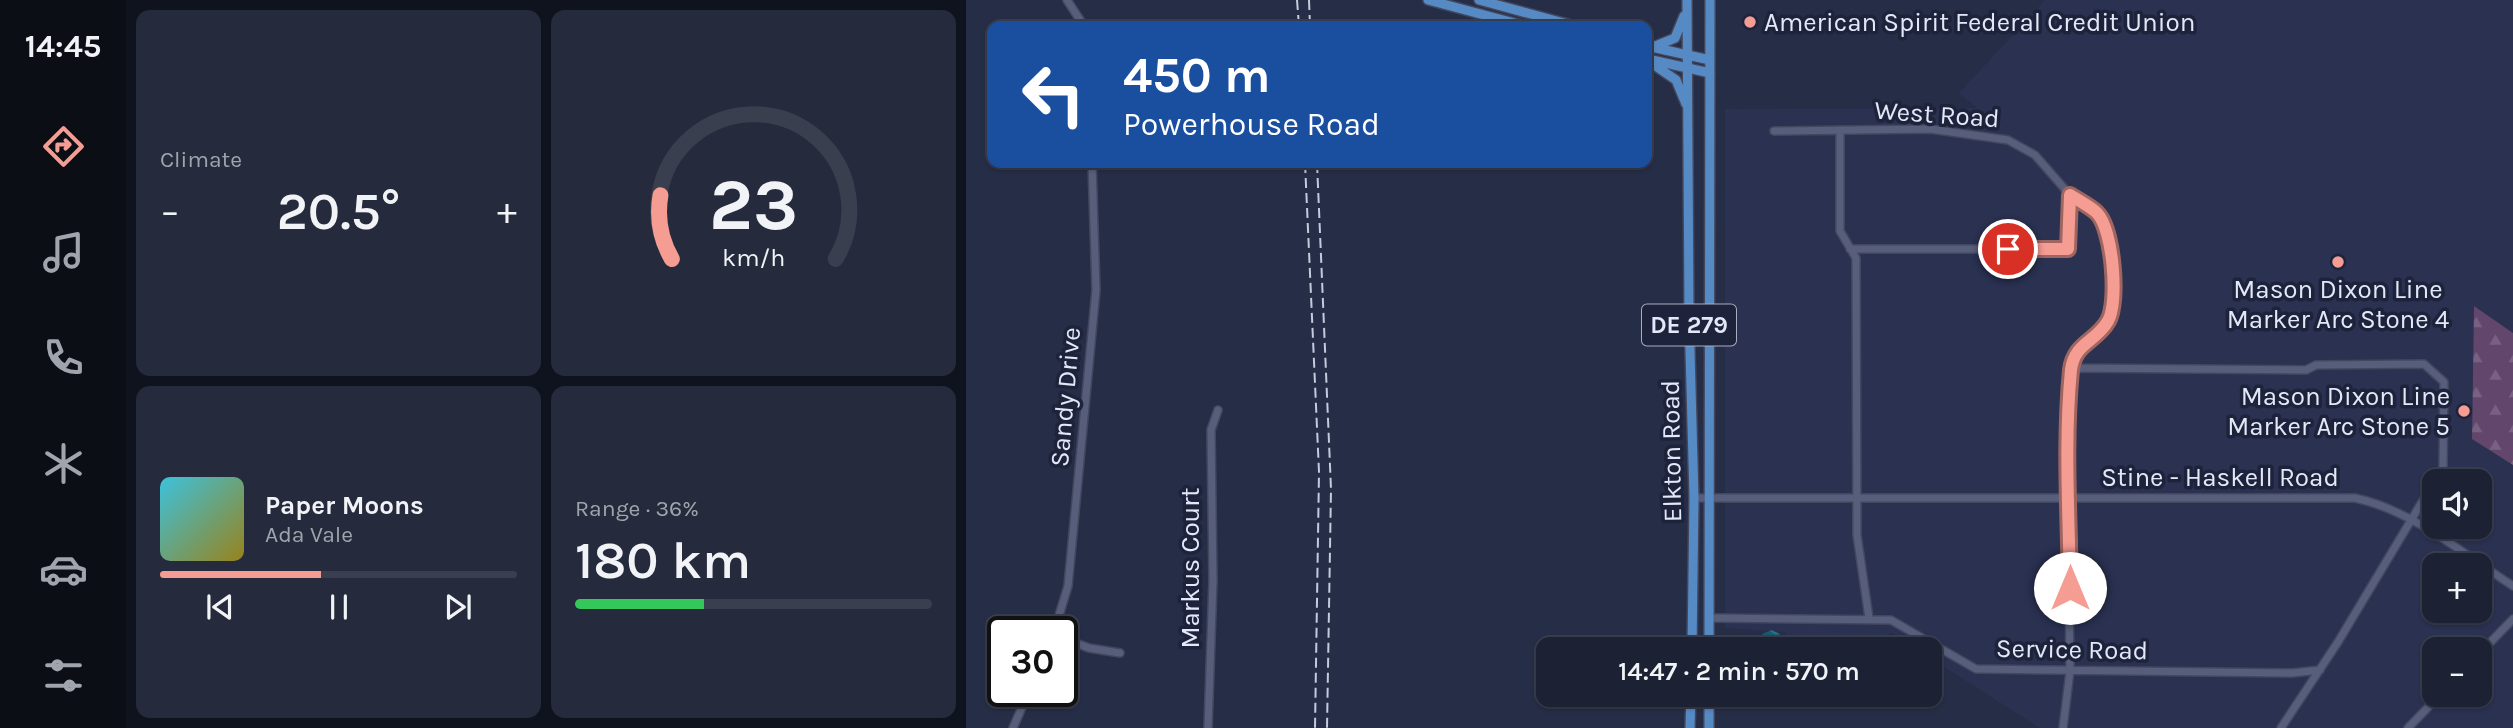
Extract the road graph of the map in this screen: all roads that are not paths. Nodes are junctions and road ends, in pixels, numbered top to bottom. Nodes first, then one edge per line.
1 (1067, 0) edge
2 (1428, 0) edge
3 (1479, 0) edge
4 (1710, 0) edge
5 (1687, 2) edge
6 (1081, 21) edge
7 (1506, 21) edge
8 (1557, 21) edge
9 (1652, 45) edge
10 (1652, 47) edge
11 (1688, 57) junction
12 (1652, 60) edge
13 (1710, 60) junction
14 (1652, 63) edge
15 (1689, 68) junction
16 (1710, 73) junction
17 (1689, 115) junction
18 (1840, 130) junction
19 (1774, 131) dead end
20 (1092, 168) edge
21 (2070, 195) junction
22 (1850, 249) junction
23 (2071, 368) junction
24 (1218, 410) dead end
25 (2442, 469) edge
26 (1694, 498) junction
27 (1710, 498) junction
28 (1857, 499) junction
29 (2068, 499) junction
30 (2422, 502) edge
31 (2411, 521) junction
32 (2513, 586) edge
33 (1059, 616) edge
34 (1709, 618) junction
35 (1869, 618) junction
36 (2513, 619) edge
37 (1692, 637) edge
38 (1709, 637) edge
39 (2492, 641) edge
40 (1078, 644) edge
41 (1120, 653) dead end
42 (2320, 670) junction
43 (2070, 671) junction
44 (1022, 707) edge
45 (1691, 707) edge
46 (1709, 707) edge
47 (2428, 707) edge
48 (1013, 728) edge
49 (1208, 728) edge
50 (1690, 728) edge
51 (1709, 728) edge
52 (2063, 728) edge
53 (2281, 728) edge
54 (2408, 728) edge

1 - 6 street
2 - 7 main road
3 - 8 main road
4 - 13 main road, Elkton Road / DE 279
5 - 9 main road
5 - 11 main road, Elkton Road / DE 279
10 - 11 main road
11 - 13 main road
11 - 15 main road, Elkton Road / DE 279
12 - 15 main road
13 - 16 main road, Elkton Road / DE 279
14 - 17 main road
15 - 16 main road
15 - 17 main road, Elkton Road / DE 279
16 - 27 main road, Elkton Road / DE 279
17 - 26 main road, Elkton Road / DE 279
18 - 19 street, West Road
18 - 21 street, West Road
18 - 22 street
20 - 33 street, Sandy Drive
21 - 22 street
21 - 23 street, West Road
22 - 28 street
23 - 25 street
23 - 29 street, West Road
24 - 49 street, Markus Court
26 - 27 street, Stine - Haskell Road
26 - 37 main road, Elkton Road / DE 279
27 - 28 street, Stine - Haskell Road
27 - 34 main road, Elkton Road / DE 279
28 - 29 street, Stine - Haskell Road
28 - 35 street
29 - 31 street, Stine - Haskell Road
29 - 43 street, West Road
30 - 31 street
31 - 32 street, Stine - Haskell Road
31 - 42 street
34 - 35 street, Service Road
34 - 38 main road, Elkton Road / DE 279
35 - 43 street, Service Road
36 - 39 street
40 - 41 street
42 - 43 street, Service Road
42 - 53 street
43 - 52 street, West Road
44 - 48 street
45 - 50 main road
46 - 51 main road
47 - 54 street

